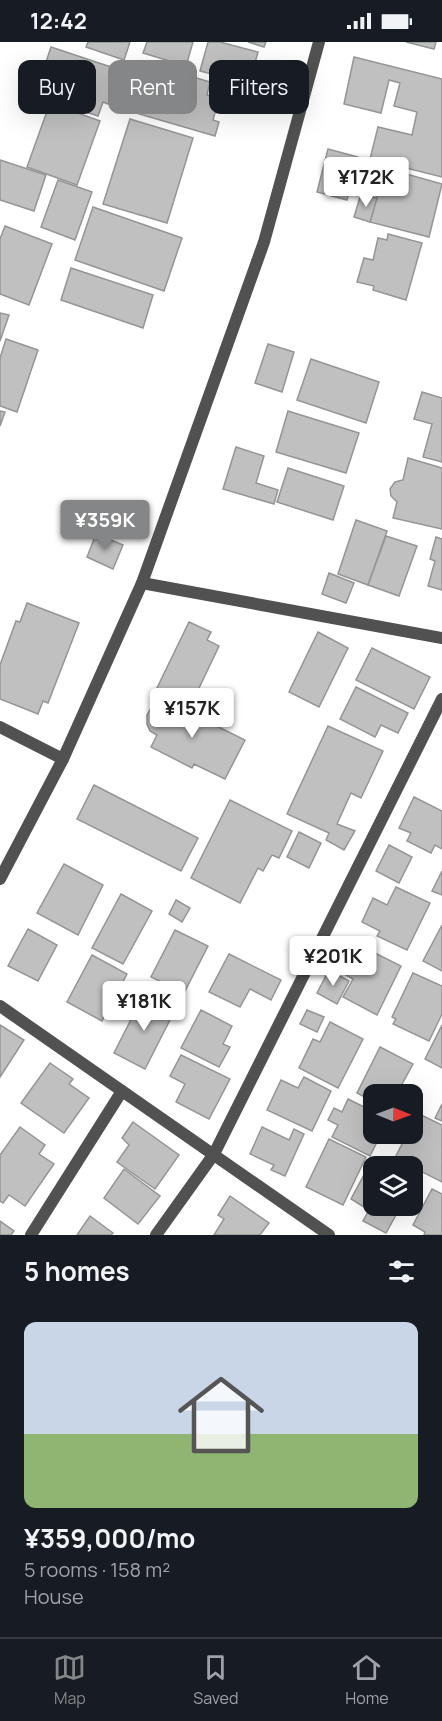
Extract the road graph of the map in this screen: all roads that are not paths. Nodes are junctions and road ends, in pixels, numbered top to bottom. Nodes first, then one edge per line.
1 (319, 42) edge
2 (142, 583) junction
3 (442, 638) edge
4 (442, 699) edge
5 (0, 727) edge
6 (63, 759) junction
7 (0, 879) edge
8 (0, 1006) edge
9 (122, 1091) junction
10 (214, 1154) junction
11 (31, 1235) edge
12 (156, 1235) edge
13 (329, 1235) edge

1 - 2 street
2 - 3 street
2 - 6 street
4 - 10 street
5 - 6 street
6 - 7 street
8 - 9 street
9 - 10 street
9 - 11 street
10 - 12 street
10 - 13 street

